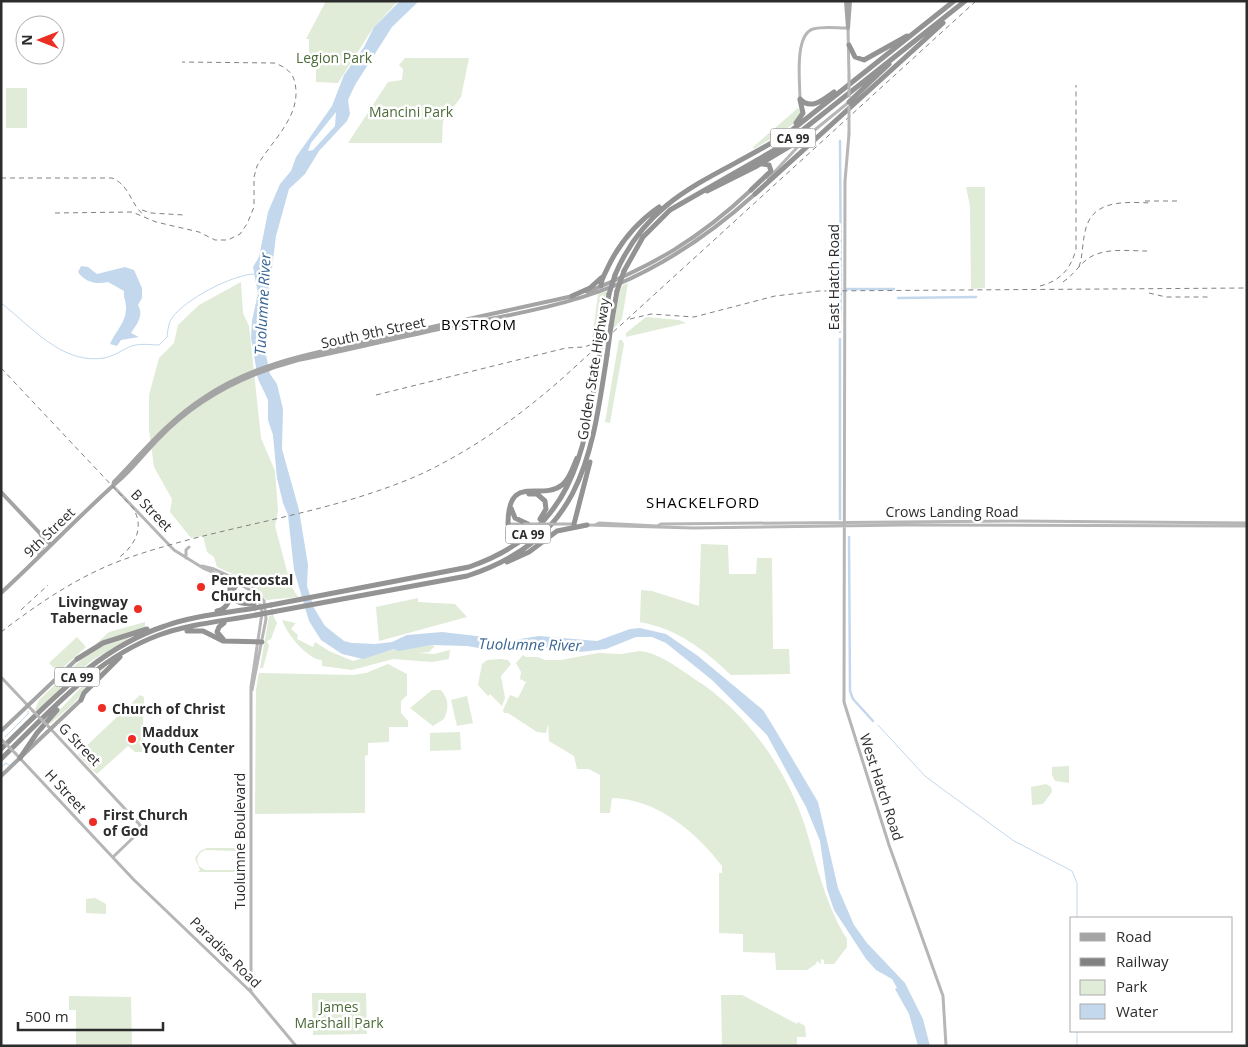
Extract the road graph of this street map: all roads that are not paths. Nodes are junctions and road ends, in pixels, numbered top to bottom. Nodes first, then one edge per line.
1 (848, 1) edge
2 (954, 1) edge
3 (963, 3) edge
4 (925, 26) junction
5 (848, 28) junction
6 (912, 43) junction
7 (849, 45) junction
8 (851, 78) junction
9 (800, 99) junction
10 (849, 102) junction
11 (794, 106) dead end
12 (802, 107) junction
13 (837, 112) junction
14 (849, 116) junction
15 (812, 132) junction
16 (778, 140) junction
17 (755, 167) junction
18 (687, 190) junction
19 (753, 192) junction
20 (686, 199) junction
21 (699, 238) junction
22 (638, 271) junction
23 (646, 271) junction
24 (603, 276) junction
25 (603, 288) junction
26 (572, 296) junction
27 (596, 428) junction
28 (584, 447) junction
29 (142, 454) junction
30 (113, 486) junction
31 (1, 492) edge
32 (511, 511) junction
33 (578, 513) junction
34 (943, 522) junction
35 (1036, 522) junction
36 (1117, 522) junction
37 (1176, 522) junction
38 (1195, 522) junction
39 (1078, 523) junction
40 (1230, 523) junction
41 (510, 524) junction
42 (524, 524) junction
43 (531, 524) joint
44 (574, 524) junction
45 (1247, 524) edge
46 (591, 525) junction
47 (711, 525) junction
48 (844, 525) junction
49 (930, 525) junction
50 (1018, 525) junction
51 (1101, 525) junction
52 (1156, 525) junction
53 (1183, 525) junction
54 (657, 526) junction
55 (786, 526) junction
56 (1222, 526) junction
57 (693, 528) junction
58 (40, 533) junction
59 (529, 533) junction
60 (52, 545) junction
61 (188, 547) dead end
62 (174, 550) joint
63 (40, 557) junction
64 (186, 558) junction
65 (202, 566) junction
66 (487, 569) junction
67 (222, 576) junction
68 (233, 580) junction
69 (231, 590) junction
70 (1, 593) edge
71 (254, 606) junction
72 (256, 616) junction
73 (187, 620) junction
74 (166, 625) junction
75 (151, 638) junction
76 (229, 640) junction
77 (144, 641) junction
78 (260, 642) junction
79 (77, 659) joint
80 (1, 677) edge
81 (84, 679) junction
82 (81, 700) joint
83 (28, 706) junction
84 (49, 728) junction
85 (1, 731) edge
86 (2, 740) edge
87 (1, 749) edge
88 (20, 758) junction
89 (1, 759) edge
90 (1, 776) edge
91 (113, 857) junction
92 (134, 880) joint
93 (251, 992) junction
94 (296, 1046) edge
95 (946, 1046) edge

1 - 5 main road, East Hatch Road
2 - 4 highway, Golden State Highway / CA 99
3 - 6 highway, Golden State Highway / CA 99
3 - 19 highway
4 - 7 highway
4 - 8 highway, Golden State Highway / CA 99
5 - 7 main road, East Hatch Road
5 - 9 main road
6 - 10 highway
6 - 20 highway, Golden State Highway / CA 99
7 - 8 main road, East Hatch Road
8 - 9 highway
8 - 10 main road, East Hatch Road, bridge
8 - 16 highway, Golden State Highway / CA 99
9 - 12 highway
10 - 13 main road
10 - 14 main road, East Hatch Road, bridge
11 - 12 highway
12 - 16 highway
13 - 14 main road, bridge
13 - 15 main road
14 - 48 main road, East Hatch Road, bridge
15 - 17 highway
15 - 19 main road
16 - 18 highway, Golden State Highway / CA 99
17 - 19 highway
17 - 20 highway
18 - 24 highway
18 - 28 highway, Golden State Highway / CA 99, bridge
19 - 21 main road, South 9th Street
20 - 27 highway, Golden State Highway / CA 99, bridge
21 - 22 main road, South 9th Street
21 - 23 main road, South 9th Street
22 - 23 main road
22 - 25 main road, South 9th Street
23 - 25 main road, South 9th Street
24 - 25 highway
24 - 26 highway
25 - 26 main road, South 9th Street
25 - 29 main road, South 9th Street
26 - 29 main road, South 9th Street
27 - 33 highway
27 - 66 highway, Golden State Highway / CA 99
28 - 41 highway
28 - 59 highway, Golden State Highway / CA 99
29 - 30 main road, 9th Street
30 - 60 main road, 9th Street
30 - 62 main road, B Street
31 - 58 main road
32 - 41 highway
32 - 42 highway
32 - 59 highway
33 - 44 highway
33 - 46 highway
34 - 35 main road, Crows Landing Road
34 - 48 main road, Crows Landing Road
34 - 49 main road
35 - 39 main road, Crows Landing Road
35 - 50 main road
36 - 37 main road, Crows Landing Road
36 - 39 main road, Crows Landing Road
36 - 51 main road
37 - 38 main road, Crows Landing Road
37 - 52 main road
38 - 40 main road, Crows Landing Road
38 - 53 main road
39 - 50 main road, Crows Landing Road
39 - 51 main road, Crows Landing Road
40 - 45 main road, Crows Landing Road
40 - 56 main road
41 - 42 main road
42 - 43 highway, bridge
43 - 44 main road, Crows Landing Road, bridge
44 - 46 main road, Crows Landing Road
45 - 56 main road, Crows Landing Road
46 - 54 main road, Crows Landing Road
46 - 66 highway
47 - 54 main road, Crows Landing Road
47 - 55 main road, Crows Landing Road
47 - 57 main road
48 - 49 main road, Crows Landing Road
48 - 55 main road, Crows Landing Road
48 - 55 main road, Crows Landing Road
48 - 95 main road, West Hatch Road
49 - 50 main road, Crows Landing Road
51 - 52 main road, Crows Landing Road
52 - 53 main road, Crows Landing Road
53 - 56 main road, Crows Landing Road
54 - 57 main road, Crows Landing Road
55 - 57 main road, Crows Landing Road
58 - 60 main road
58 - 63 main road
59 - 71 highway, Golden State Highway / CA 99, bridge
60 - 63 main road, 9th Street
61 - 64 main road
62 - 64 main road, Tuolumne Boulevard
63 - 70 main road, 9th Street
64 - 65 main road, Tuolumne Boulevard
65 - 67 main road, Tuolumne Boulevard
65 - 68 main road, Tuolumne Boulevard
66 - 72 highway, Golden State Highway / CA 99, bridge
67 - 68 main road, Tuolumne Boulevard
67 - 69 highway
68 - 69 highway
68 - 78 main road, Tuolumne Boulevard
68 - 78 main road, Tuolumne Boulevard
69 - 71 highway
69 - 73 highway
71 - 73 highway, CA 99
72 - 75 highway, Golden State Highway / CA 99
72 - 76 highway
73 - 74 highway, CA 99
74 - 79 highway
74 - 87 highway, CA 99
75 - 76 highway
75 - 77 highway, Golden State Highway / CA 99
76 - 78 highway
77 - 81 highway, Golden State Highway / CA 99
77 - 82 highway
78 - 93 main road, Tuolumne Boulevard
79 - 83 main road
80 - 83 main road, G Street
81 - 88 highway
81 - 89 highway, Golden State Highway / CA 99
82 - 84 main road
83 - 84 main road, G Street, bridge
83 - 85 main road
84 - 88 main road
84 - 91 main road, G Street
86 - 88 main road, H Street, bridge
88 - 90 main road
88 - 91 main road, H Street
91 - 92 main road, H Street
92 - 93 main road, Paradise Road
93 - 94 main road, Paradise Road

